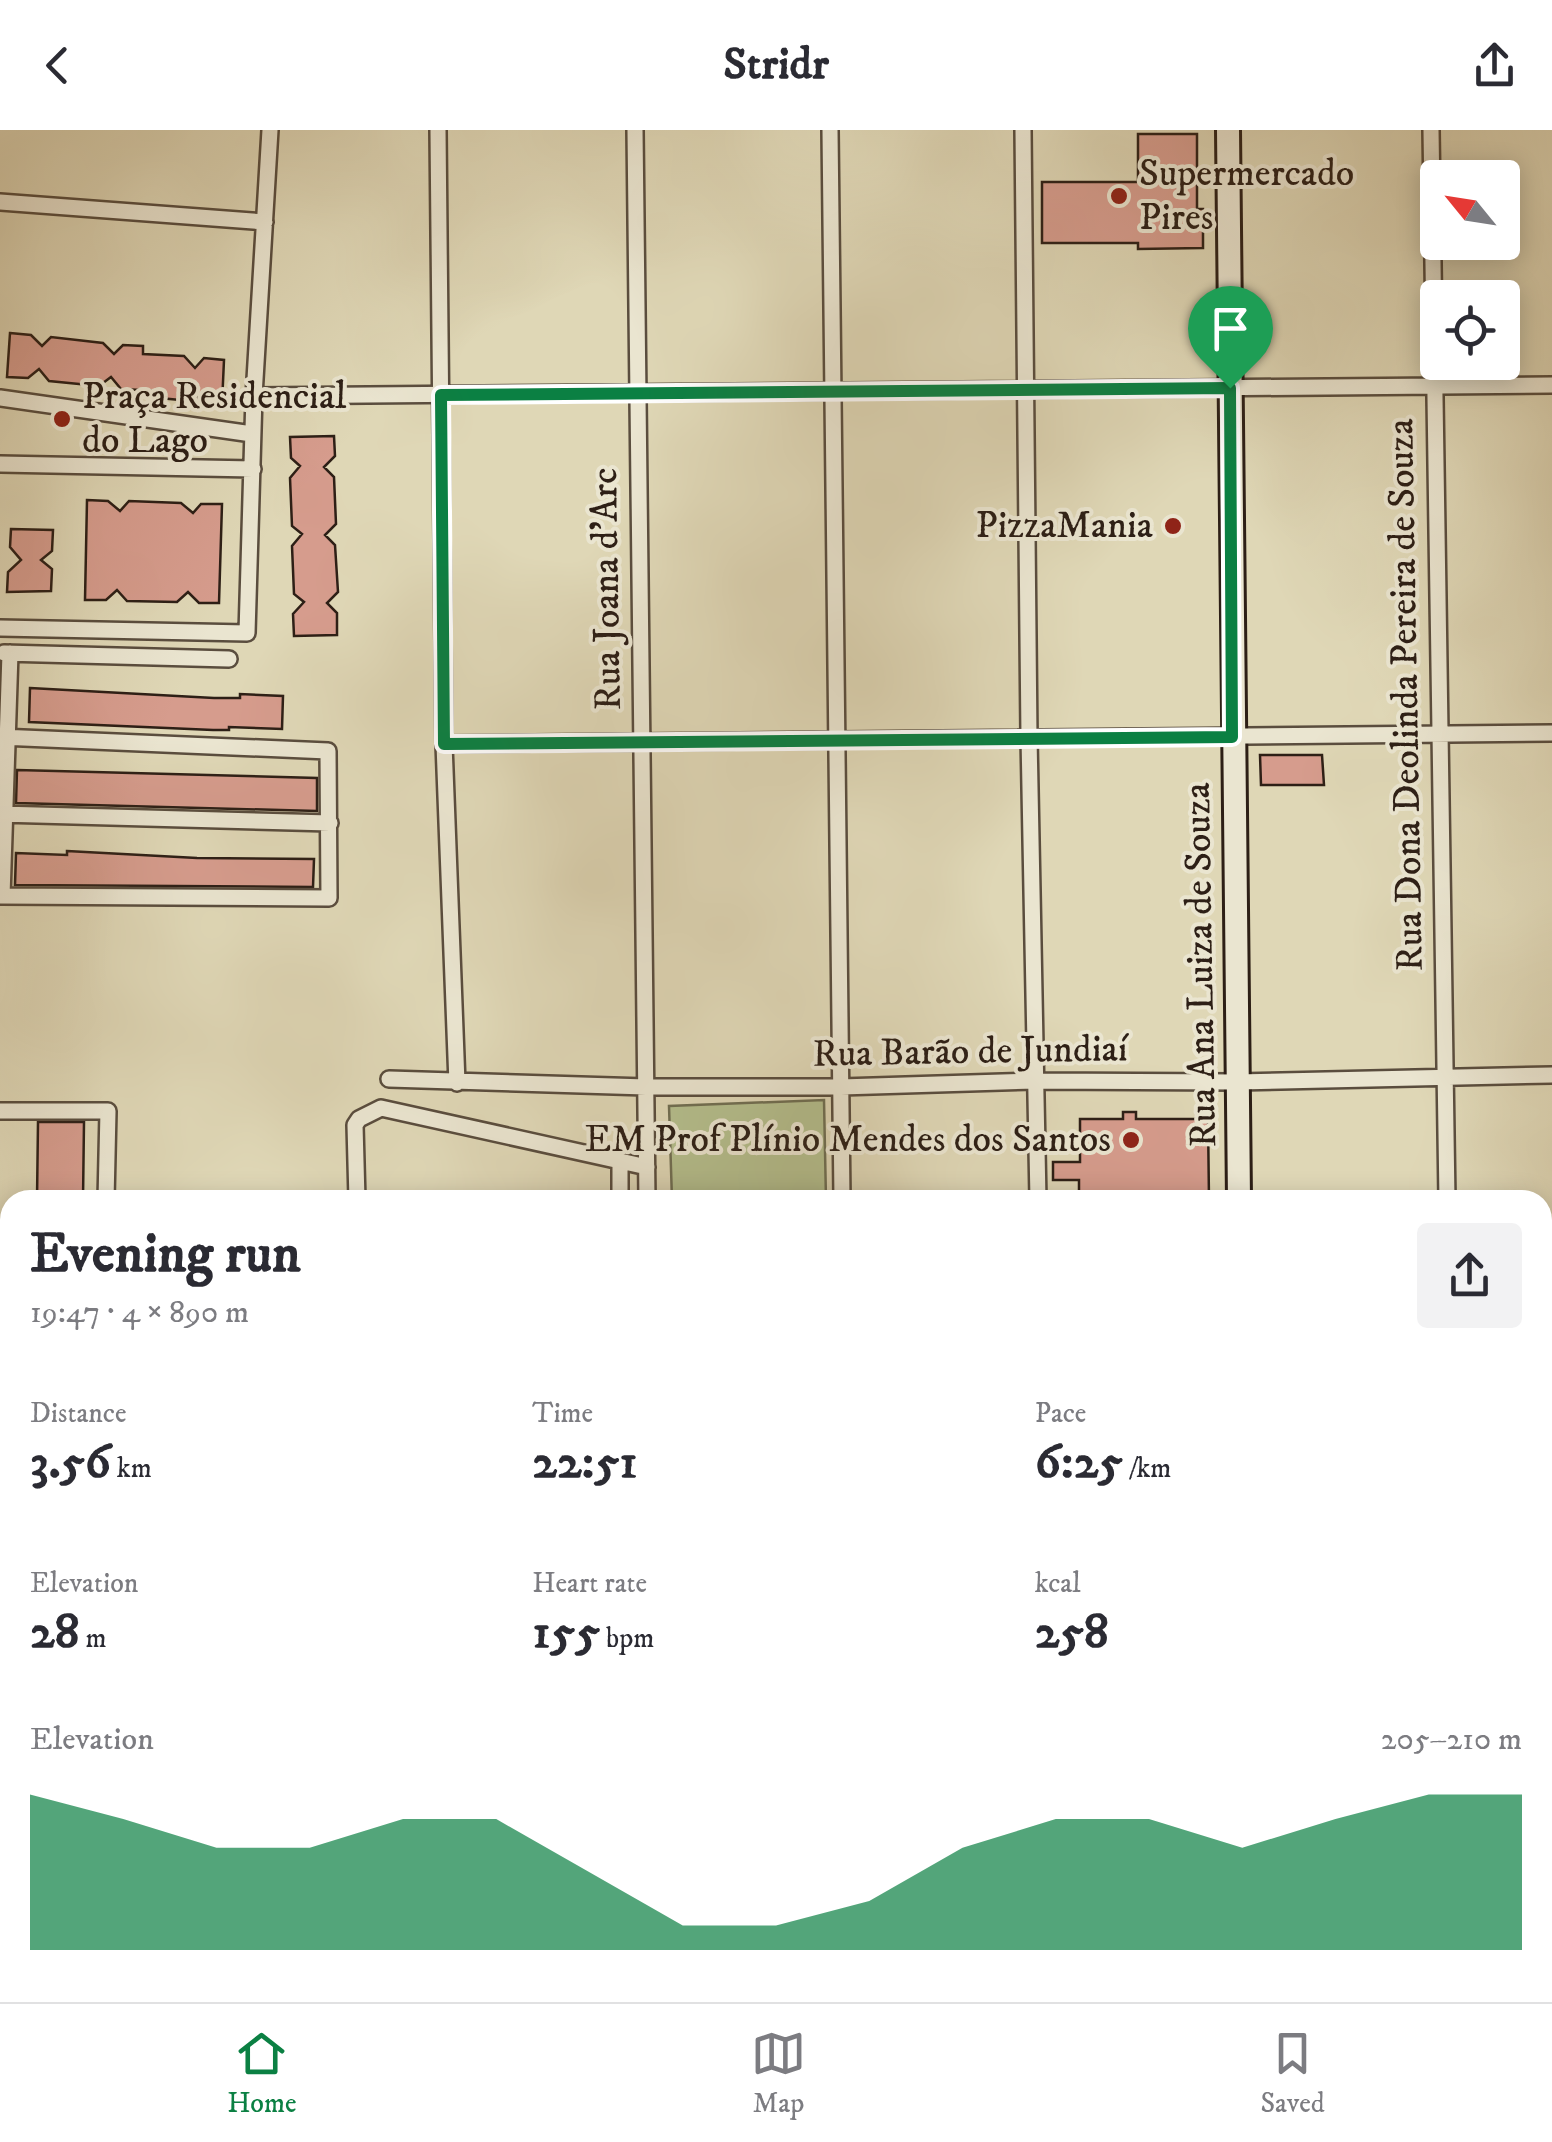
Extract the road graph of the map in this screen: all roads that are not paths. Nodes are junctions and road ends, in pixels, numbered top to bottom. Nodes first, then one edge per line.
1 (270, 130) edge
2 (438, 130) edge
3 (635, 130) edge
4 (830, 130) edge
5 (1023, 130) edge
6 (1228, 130) edge
7 (1431, 130) edge
8 (0, 202) edge
9 (266, 222) junction
10 (1552, 385) edge
11 (1434, 386) junction
12 (1230, 388) junction
13 (1026, 391) junction
14 (832, 392) junction
15 (441, 395) junction
16 (638, 395) junction
17 (254, 396) junction
18 (0, 398) edge
19 (252, 434) junction
20 (0, 464) edge
21 (253, 469) junction
22 (0, 628) edge
23 (5, 653) edge
24 (229, 659) dead end
25 (1439, 734) junction
26 (1552, 734) edge
27 (4, 737) edge
28 (1029, 737) junction
29 (1232, 737) junction
30 (836, 738) junction
31 (444, 744) junction
32 (642, 744) junction
33 (2, 814) edge
34 (330, 823) junction
35 (1, 896) edge
36 (1552, 1075) edge
37 (1443, 1077) junction
38 (389, 1079) dead end
39 (1034, 1081) junction
40 (1237, 1082) junction
41 (456, 1083) junction
42 (646, 1087) junction
43 (841, 1087) junction
44 (0, 1111) edge
45 (620, 1162) junction
46 (647, 1167) junction
47 (106, 1190) edge
48 (357, 1190) edge
49 (620, 1190) edge
50 (647, 1190) edge
51 (842, 1190) edge
52 (1038, 1190) edge
53 (1239, 1190) edge
54 (1447, 1190) edge

1 - 9 street
2 - 15 street
3 - 16 street, Rua Joana d'Arc
4 - 14 street
5 - 13 street
6 - 12 street, Rua Ana Luiza de Souza
7 - 11 street, Rua Dona Deolinda Pereira de Souza
8 - 9 street
9 - 17 street
10 - 11 street
11 - 12 street
11 - 25 street, Rua Dona Deolinda Pereira de Souza
12 - 13 street
12 - 29 street, Rua Ana Luiza de Souza
13 - 14 street
13 - 28 street
14 - 16 street
14 - 30 street
15 - 16 street
15 - 17 street
15 - 31 street
16 - 32 street, Rua Joana d'Arc
17 - 19 street
18 - 19 street
19 - 21 street
20 - 21 street
21 - 22 street
23 - 24 street
23 - 27 street
25 - 26 street
25 - 29 street
25 - 37 street, Rua Dona Deolinda Pereira de Souza
27 - 33 street
27 - 34 street
28 - 29 street
28 - 30 street
28 - 39 street
29 - 40 street, Rua Ana Luiza de Souza
30 - 32 street
30 - 43 street
31 - 32 street
31 - 41 street
32 - 42 street, Rua Joana d'Arc
33 - 34 street
33 - 35 street
34 - 35 street
36 - 37 street, Rua Barão de Jundiaí
37 - 40 street, Rua Barão de Jundiaí
37 - 54 street, Rua Dona Deolinda Pereira de Souza
38 - 41 street, Rua Barão de Jundiaí
39 - 40 street, Rua Barão de Jundiaí
39 - 43 street, Rua Barão de Jundiaí
39 - 52 street
40 - 53 street, Rua Ana Luiza de Souza
41 - 42 street, Rua Barão de Jundiaí
42 - 43 street, Rua Barão de Jundiaí
42 - 46 street, Rua Joana d'Arc
43 - 51 street
44 - 47 street
45 - 46 street
45 - 48 street
45 - 49 street
46 - 50 street, Rua Joana d'Arc

